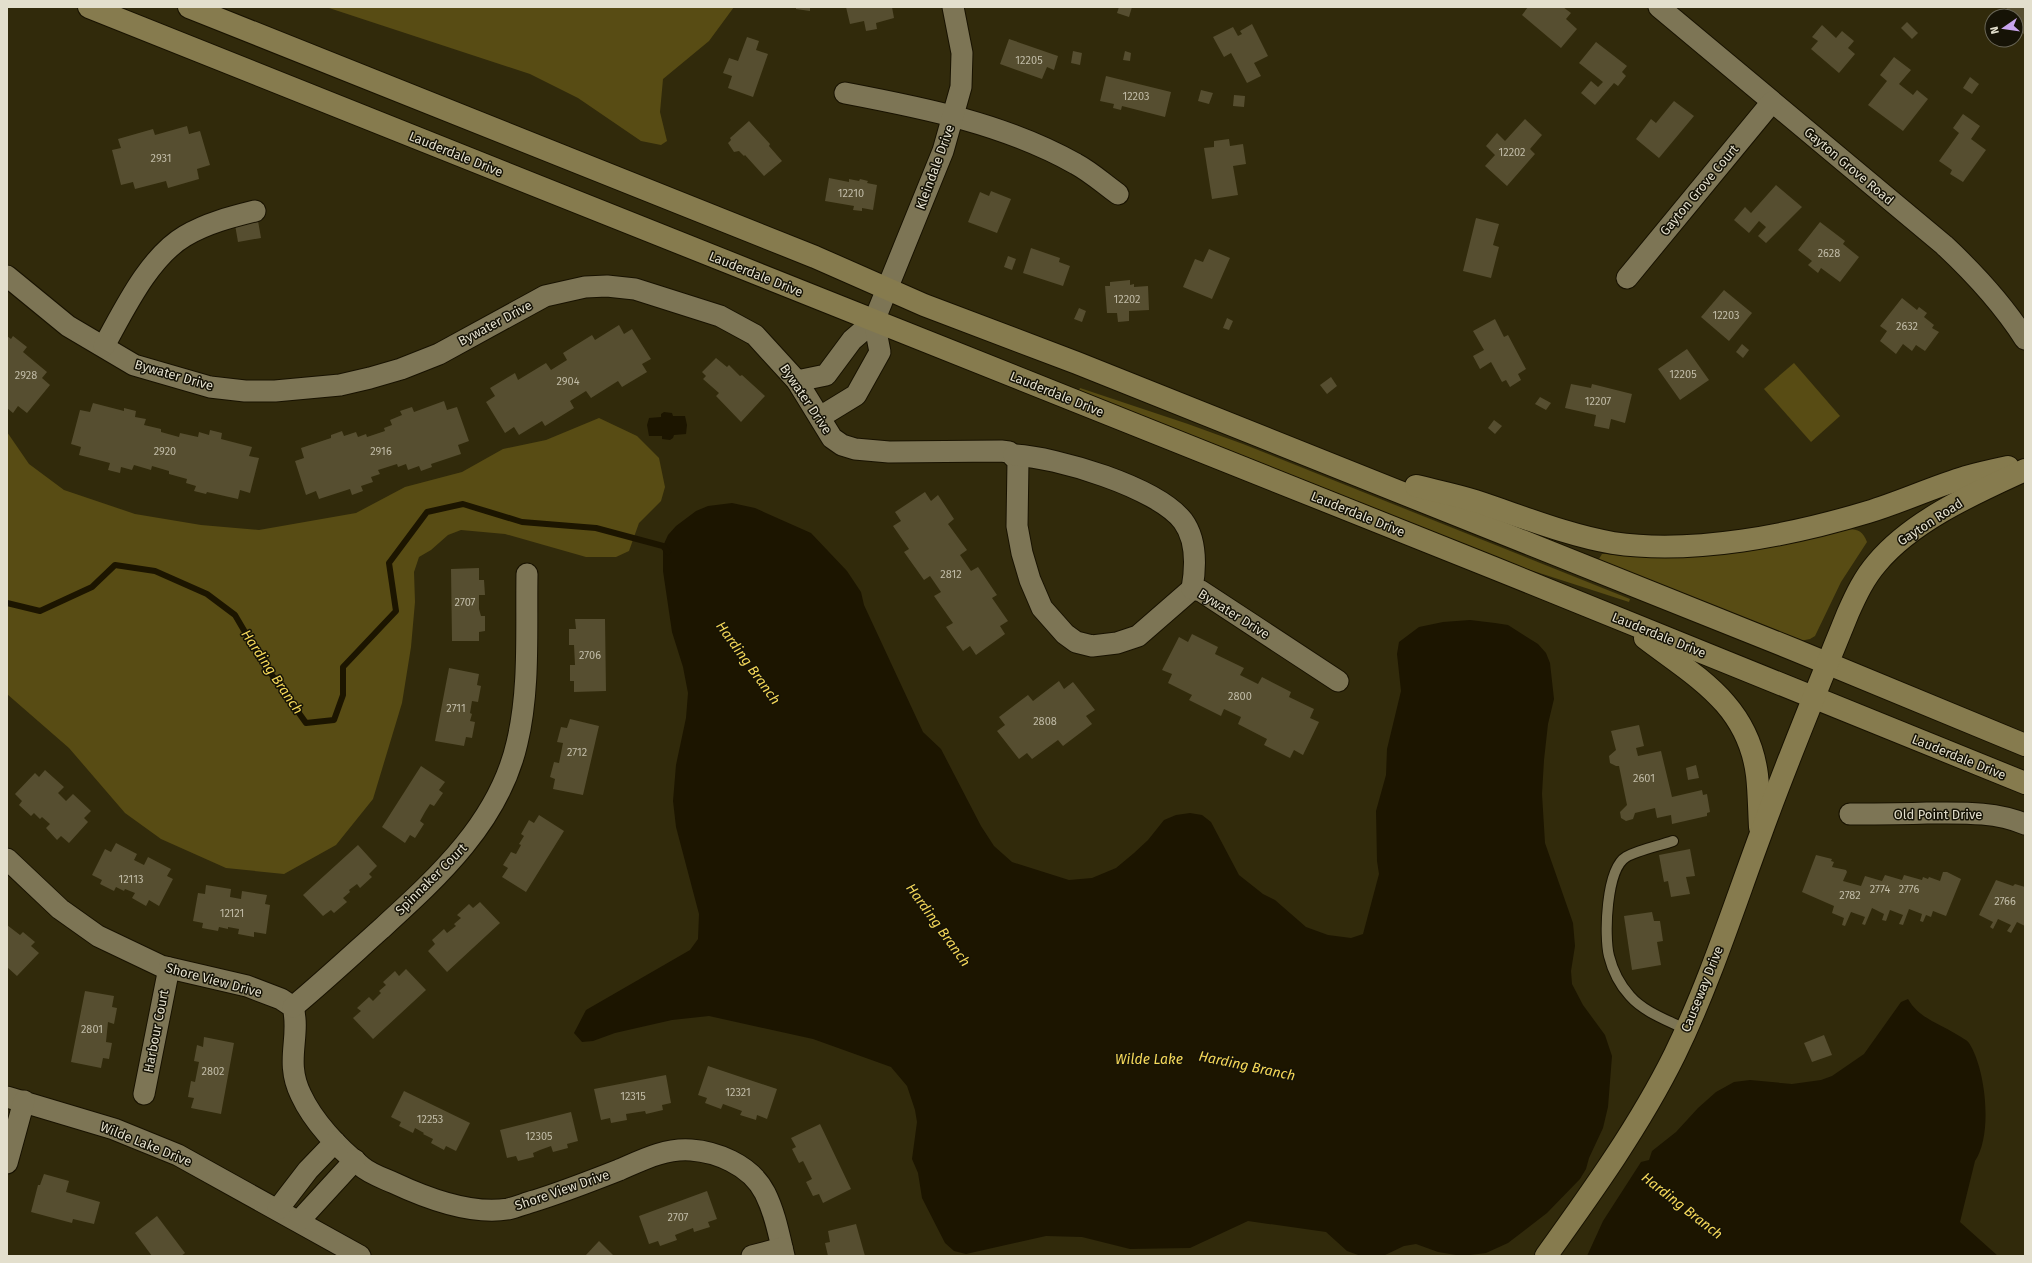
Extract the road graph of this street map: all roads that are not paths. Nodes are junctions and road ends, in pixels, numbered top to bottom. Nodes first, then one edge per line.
1 (89, 7) edge
2 (189, 7) edge
3 (953, 7) edge
4 (1659, 7) edge
5 (845, 93) dead end
6 (1772, 102) junction
7 (953, 117) junction
8 (1118, 194) dead end
9 (255, 211) dead end
10 (7, 276) edge
11 (1626, 278) dead end
12 (887, 289) junction
13 (874, 321) junction
14 (2025, 339) edge
15 (104, 346) junction
16 (797, 381) junction
17 (820, 417) junction
18 (1014, 455) junction
19 (1329, 464) junction
20 (2025, 464) edge
21 (2025, 470) edge
22 (528, 574) dead end
23 (1192, 589) junction
24 (1624, 621) junction
25 (1828, 664) junction
26 (1338, 681) dead end
27 (1814, 699) junction
28 (2025, 745) edge
29 (2025, 783) edge
30 (1850, 814) dead end
31 (2025, 824) edge
32 (1760, 835) junction
33 (1673, 841) dead end
34 (7, 859) edge
35 (169, 968) junction
36 (293, 1007) junction
37 (1685, 1029) junction
38 (144, 1094) dead end
39 (15, 1099) edge
40 (335, 1142) junction
41 (354, 1160) junction
42 (7, 1163) edge
43 (278, 1209) junction
44 (299, 1221) junction
45 (784, 1252) edge
46 (360, 1256) edge
47 (752, 1256) edge
48 (1546, 1256) edge

1 - 13 main road, Lauderdale Drive
2 - 12 main road
3 - 7 street, Kleindale Drive
4 - 6 street, Gayton Grove Road
5 - 7 street
6 - 11 street, Gayton Grove Court
6 - 14 street, Gayton Grove Road
7 - 8 street
7 - 12 street, Kleindale Drive
9 - 15 street
10 - 15 street, Bywater Drive
12 - 13 street, Kleindale Drive
12 - 19 main road
13 - 16 street, Kleindale Drive
13 - 17 street
13 - 24 main road, Lauderdale Drive
15 - 16 street, Bywater Drive
16 - 17 street, Bywater Drive
17 - 18 street, Bywater Drive
18 - 23 street
18 - 23 street, Bywater Drive
19 - 20 main road
19 - 25 main road
21 - 25 main road, Gayton Road
22 - 36 street, Spinnaker Court
23 - 26 street, Bywater Drive
24 - 27 main road, Lauderdale Drive
24 - 32 main road
25 - 27 main road, Gayton Road
25 - 28 main road
27 - 29 main road, Lauderdale Drive
27 - 32 main road, Causeway Drive
30 - 31 street, Old Point Drive
32 - 37 main road, Causeway Drive
33 - 37 lane
34 - 35 street, Shore View Drive
35 - 36 street, Shore View Drive
35 - 38 street, Harbour Court
36 - 40 street, Shore View Drive
37 - 48 main road, Causeway Drive
39 - 42 street
39 - 43 street, Wilde Lake Drive
40 - 41 street, Shore View Drive
40 - 43 street
41 - 44 street
41 - 45 street, Shore View Drive
43 - 44 street, Wilde Lake Drive
44 - 46 street, Wilde Lake Drive
45 - 47 street

